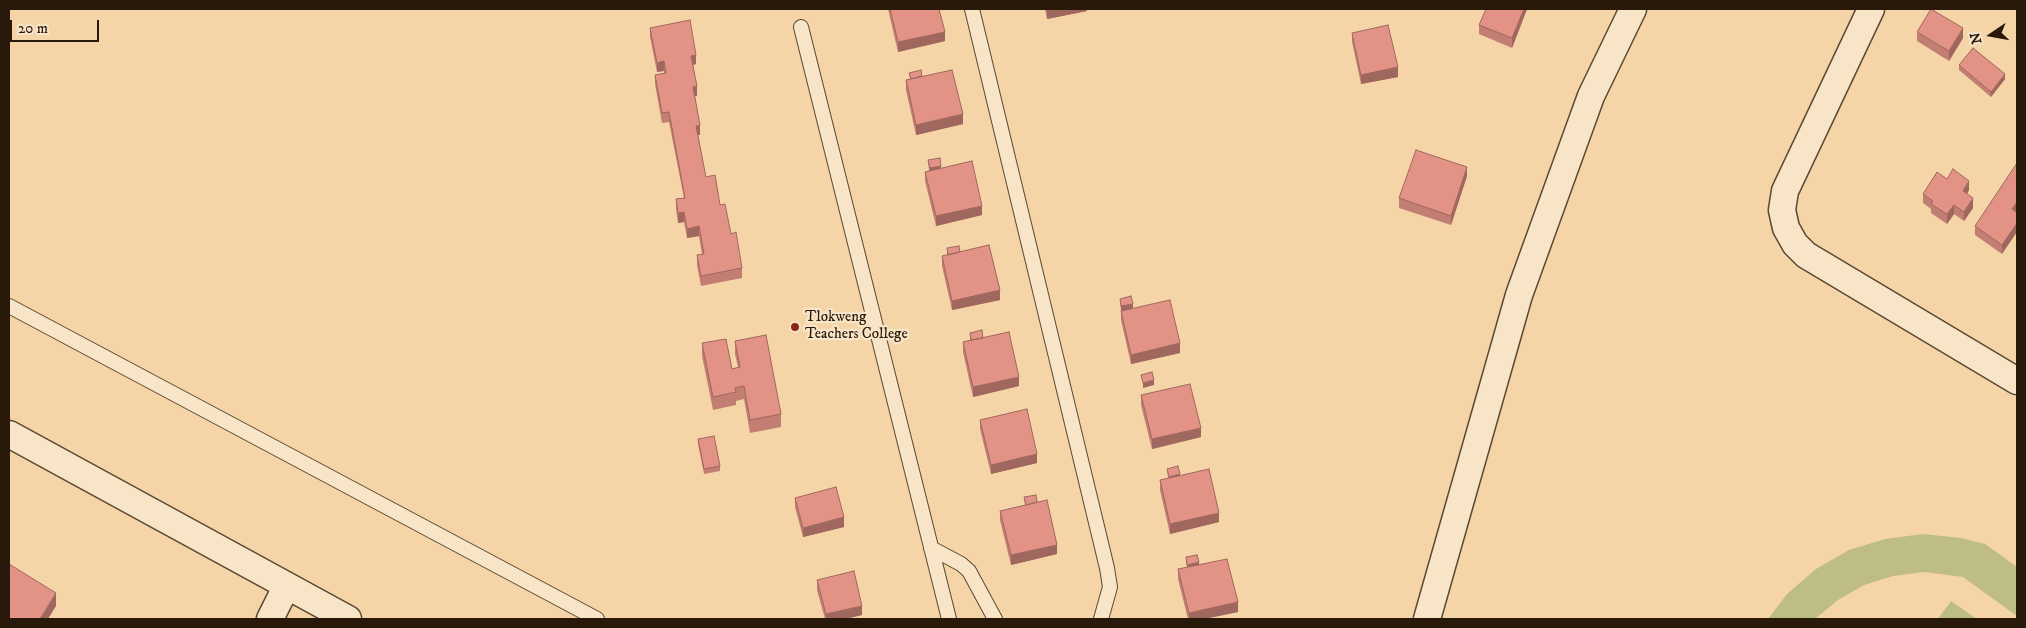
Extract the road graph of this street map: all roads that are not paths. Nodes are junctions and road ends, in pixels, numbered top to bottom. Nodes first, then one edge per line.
1 (972, 9) edge
2 (1633, 9) edge
3 (1871, 9) edge
4 (801, 26) dead end
5 (9, 306) edge
6 (2017, 381) edge
7 (9, 434) edge
8 (931, 548) junction
9 (286, 587) junction
10 (270, 619) edge
11 (348, 619) edge
12 (597, 619) edge
13 (949, 619) edge
14 (995, 619) edge
15 (1101, 619) edge
16 (1427, 619) edge

1 - 15 lane
2 - 16 street
3 - 6 street
4 - 8 lane
5 - 12 lane
7 - 9 street
8 - 13 lane
8 - 14 lane
9 - 10 street
9 - 11 street

